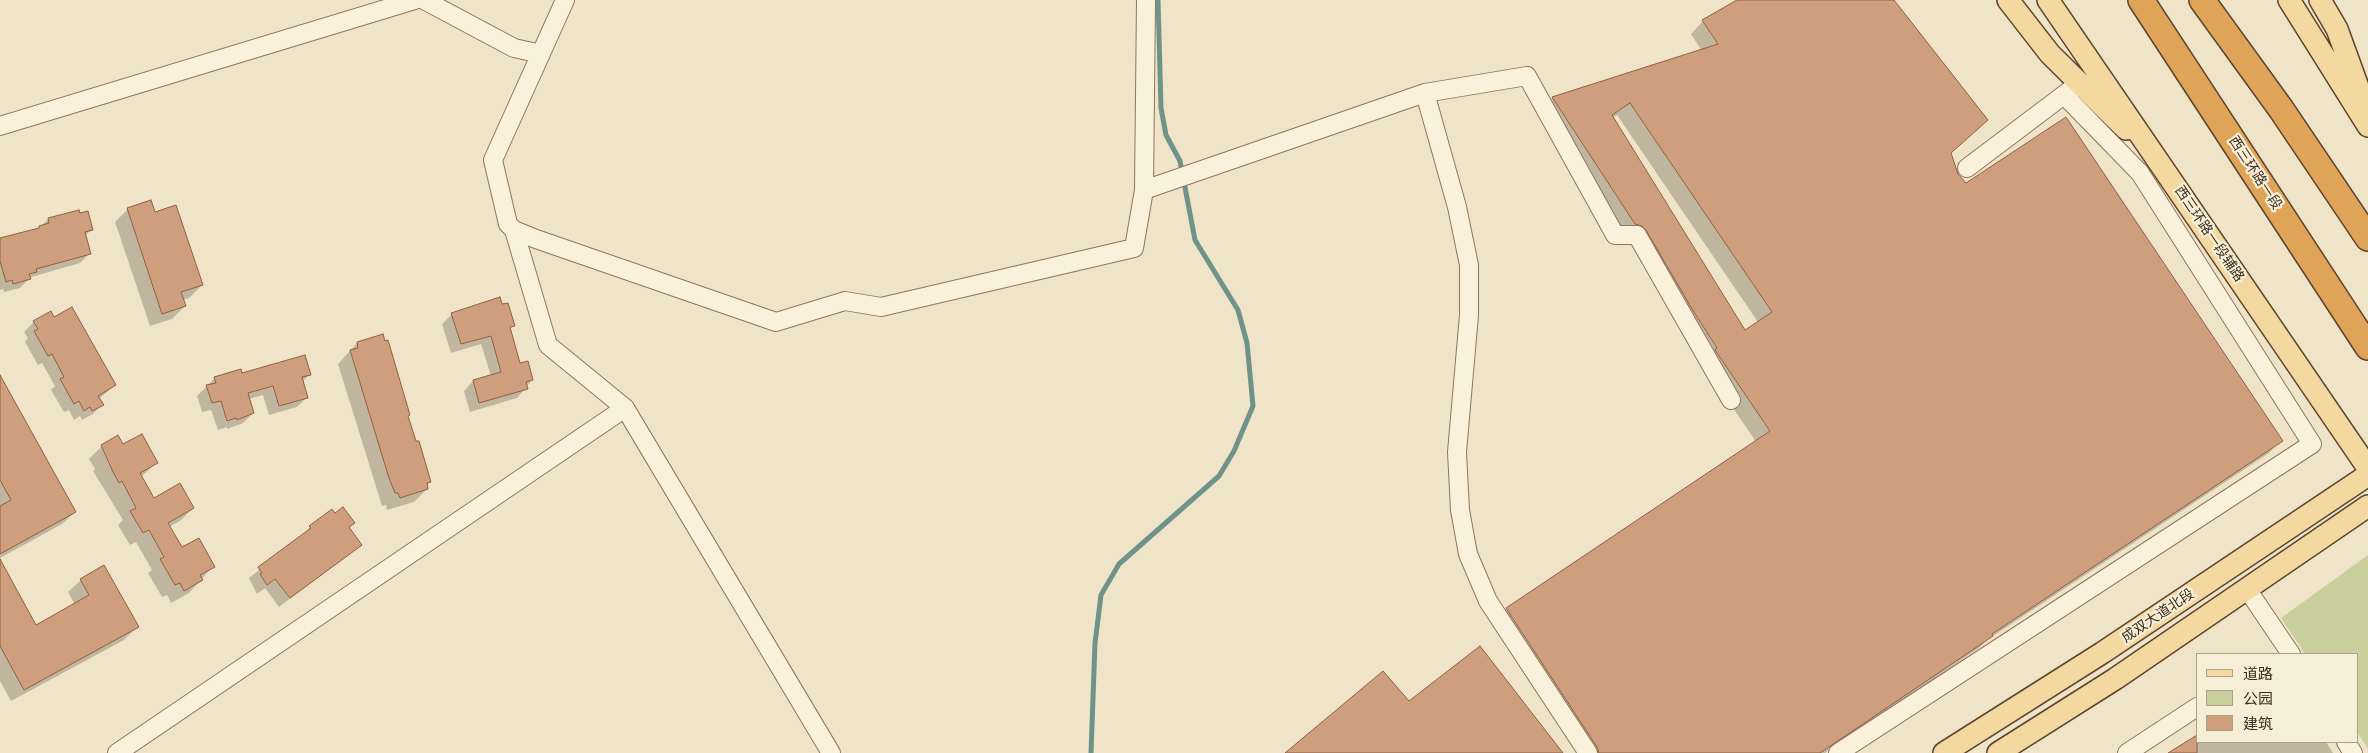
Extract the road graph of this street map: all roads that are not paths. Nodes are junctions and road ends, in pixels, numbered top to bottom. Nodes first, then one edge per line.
1 (415, 0) edge
2 (424, 0) edge
3 (564, 0) edge
4 (1146, 0) edge
5 (2008, 0) edge
6 (2048, 0) edge
7 (2141, 0) edge
8 (2202, 0) edge
9 (2289, 0) edge
10 (2320, 0) edge
11 (541, 54) junction
12 (2072, 89) junction
13 (1425, 93) junction
14 (2368, 115) edge
15 (0, 126) edge
16 (2368, 126) edge
17 (2159, 161) junction
18 (1967, 168) dead end
19 (1144, 190) junction
20 (514, 230) junction
21 (2368, 238) edge
22 (2368, 347) edge
23 (1731, 400) dead end
24 (625, 408) junction
25 (2368, 468) edge
26 (2368, 475) edge
27 (2368, 506) edge
28 (2247, 589) junction
29 (2284, 652) edge
30 (2196, 708) edge
31 (116, 753) edge
32 (831, 753) edge
33 (1588, 753) edge
34 (1838, 753) edge
35 (1944, 753) edge
36 (1998, 753) edge
37 (2127, 753) edge

1 - 15 street
2 - 11 street
3 - 11 street
4 - 19 street
5 - 12 main road
6 - 17 main road, 西三环路一段辅路
7 - 22 highway, 西三环路一段
8 - 21 highway
9 - 16 main road
10 - 14 main road
11 - 20 street
12 - 17 main road
12 - 18 street
12 - 34 street
13 - 19 street
13 - 23 street
13 - 33 street
17 - 25 main road, 西三环路一段辅路
19 - 20 street
20 - 24 street
24 - 31 street
24 - 32 street
26 - 35 main road, 成双大道北段
27 - 28 main road, 成双大道北段
28 - 29 street
28 - 36 main road, 成双大道北段
30 - 37 street

